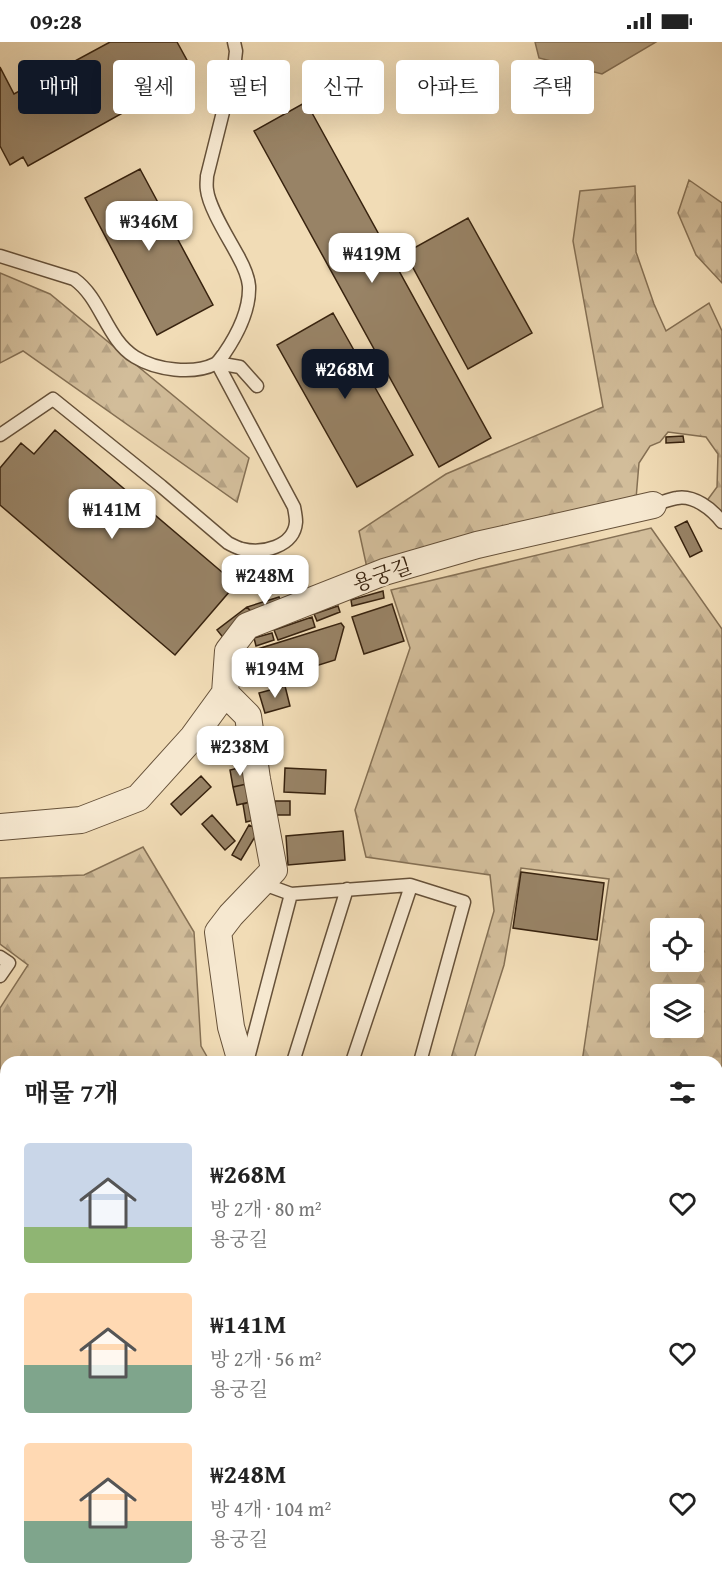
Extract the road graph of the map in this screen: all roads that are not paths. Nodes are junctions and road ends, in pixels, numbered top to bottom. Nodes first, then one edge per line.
1 (234, 42) edge
2 (0, 256) edge
3 (217, 363) junction
4 (256, 386) dead end
5 (0, 435) edge
6 (653, 505) joint
7 (722, 522) edge
8 (225, 693) junction
9 (0, 827) edge
10 (261, 883) junction
11 (410, 889) dead end
12 (347, 890) junction
13 (291, 894) junction
14 (0, 957) edge
15 (0, 976) edge
16 (239, 1056) edge
17 (249, 1056) edge
18 (295, 1056) edge
19 (354, 1056) edge
20 (422, 1056) edge

1 - 3 lane
2 - 3 lane
3 - 4 lane
3 - 5 lane
6 - 7 lane
6 - 8 street, 용궁길
8 - 9 street
8 - 10 street
10 - 13 lane
10 - 16 street
11 - 19 lane
12 - 13 lane
12 - 18 lane
12 - 20 lane
13 - 17 lane
14 - 15 lane

